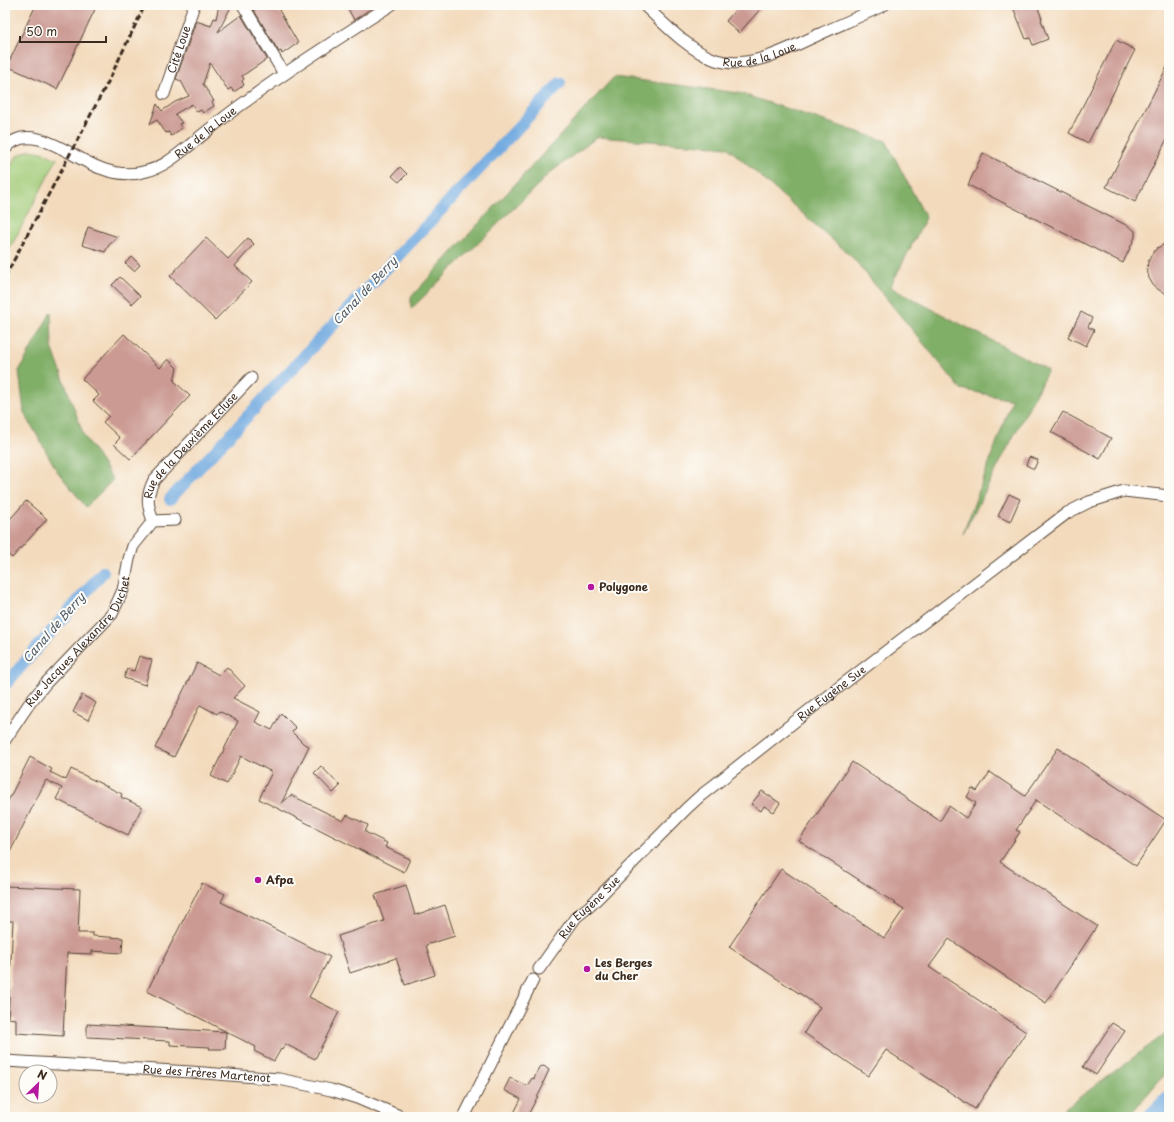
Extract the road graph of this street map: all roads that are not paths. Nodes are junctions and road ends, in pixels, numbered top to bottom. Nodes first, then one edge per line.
1 (194, 5) edge
2 (243, 5) edge
3 (391, 5) edge
4 (644, 5) edge
5 (884, 5) edge
6 (284, 74) junction
7 (164, 94) dead end
8 (5, 149) edge
9 (251, 378) dead end
10 (1169, 496) edge
11 (176, 520) dead end
12 (153, 521) junction
13 (5, 740) edge
14 (539, 969) dead end
15 (533, 980) dead end
16 (5, 1061) edge
17 (402, 1117) edge
18 (464, 1117) edge

1 - 7 street, Cité Loue
2 - 6 street
3 - 6 street, Rue de la Loue
4 - 5 street, Rue de la Loue
6 - 8 street, Rue de la Loue
9 - 12 street, Rue de la Deuxième Ecluse
10 - 14 street, Rue Eugène Sue
11 - 12 street
12 - 13 street, Rue Jacques Alexandre Duchet
15 - 18 street
16 - 17 street, Rue des Frères Martenot

